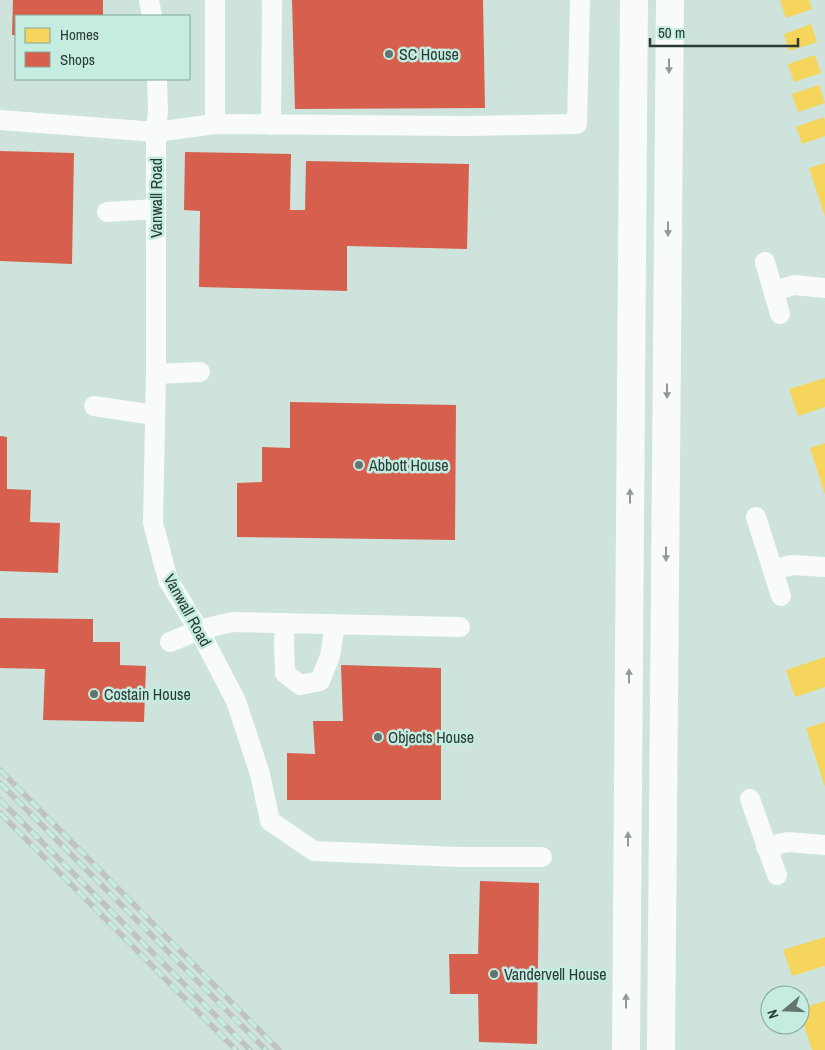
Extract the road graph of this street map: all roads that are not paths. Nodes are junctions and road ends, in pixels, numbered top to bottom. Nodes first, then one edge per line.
1 (149, 0) edge
2 (215, 0) edge
3 (272, 0) edge
4 (580, 0) edge
5 (634, 0) edge
6 (670, 0) edge
7 (152, 15) edge
8 (157, 80) edge
9 (0, 120) edge
10 (215, 124) junction
11 (271, 125) junction
12 (156, 132) junction
13 (156, 209) junction
14 (108, 212) dead end
15 (765, 262) dead end
16 (825, 288) edge
17 (774, 291) junction
18 (780, 314) dead end
19 (200, 372) dead end
20 (156, 374) junction
21 (94, 406) dead end
22 (154, 415) junction
23 (756, 517) dead end
24 (825, 567) edge
25 (774, 570) junction
26 (781, 596) dead end
27 (285, 623) junction
28 (335, 624) junction
29 (460, 627) dead end
30 (200, 630) junction
31 (170, 642) dead end
32 (750, 799) dead end
33 (825, 845) edge
34 (766, 847) junction
35 (542, 857) dead end
36 (776, 875) dead end
37 (626, 1050) edge
38 (661, 1050) edge

1 - 7 lane
2 - 10 lane
3 - 11 lane
4 - 11 lane
37 -> 5 highway
6 -> 38 highway
8 - 12 lane, Vanwall Road
9 - 12 lane
10 - 11 lane
10 - 12 lane
12 - 13 lane, Vanwall Road
13 - 14 lane
13 - 20 lane, Vanwall Road
15 - 17 lane
16 - 17 lane
17 - 18 lane
19 - 20 lane
20 - 22 lane, Vanwall Road
21 - 22 lane
22 - 30 lane, Vanwall Road
23 - 25 lane
24 - 25 lane
25 - 26 lane
27 - 28 lane
27 - 28 lane
27 - 30 lane
28 - 29 lane
30 - 31 lane
30 - 35 lane, Vanwall Road
32 - 34 lane
33 - 34 lane
34 - 36 lane

